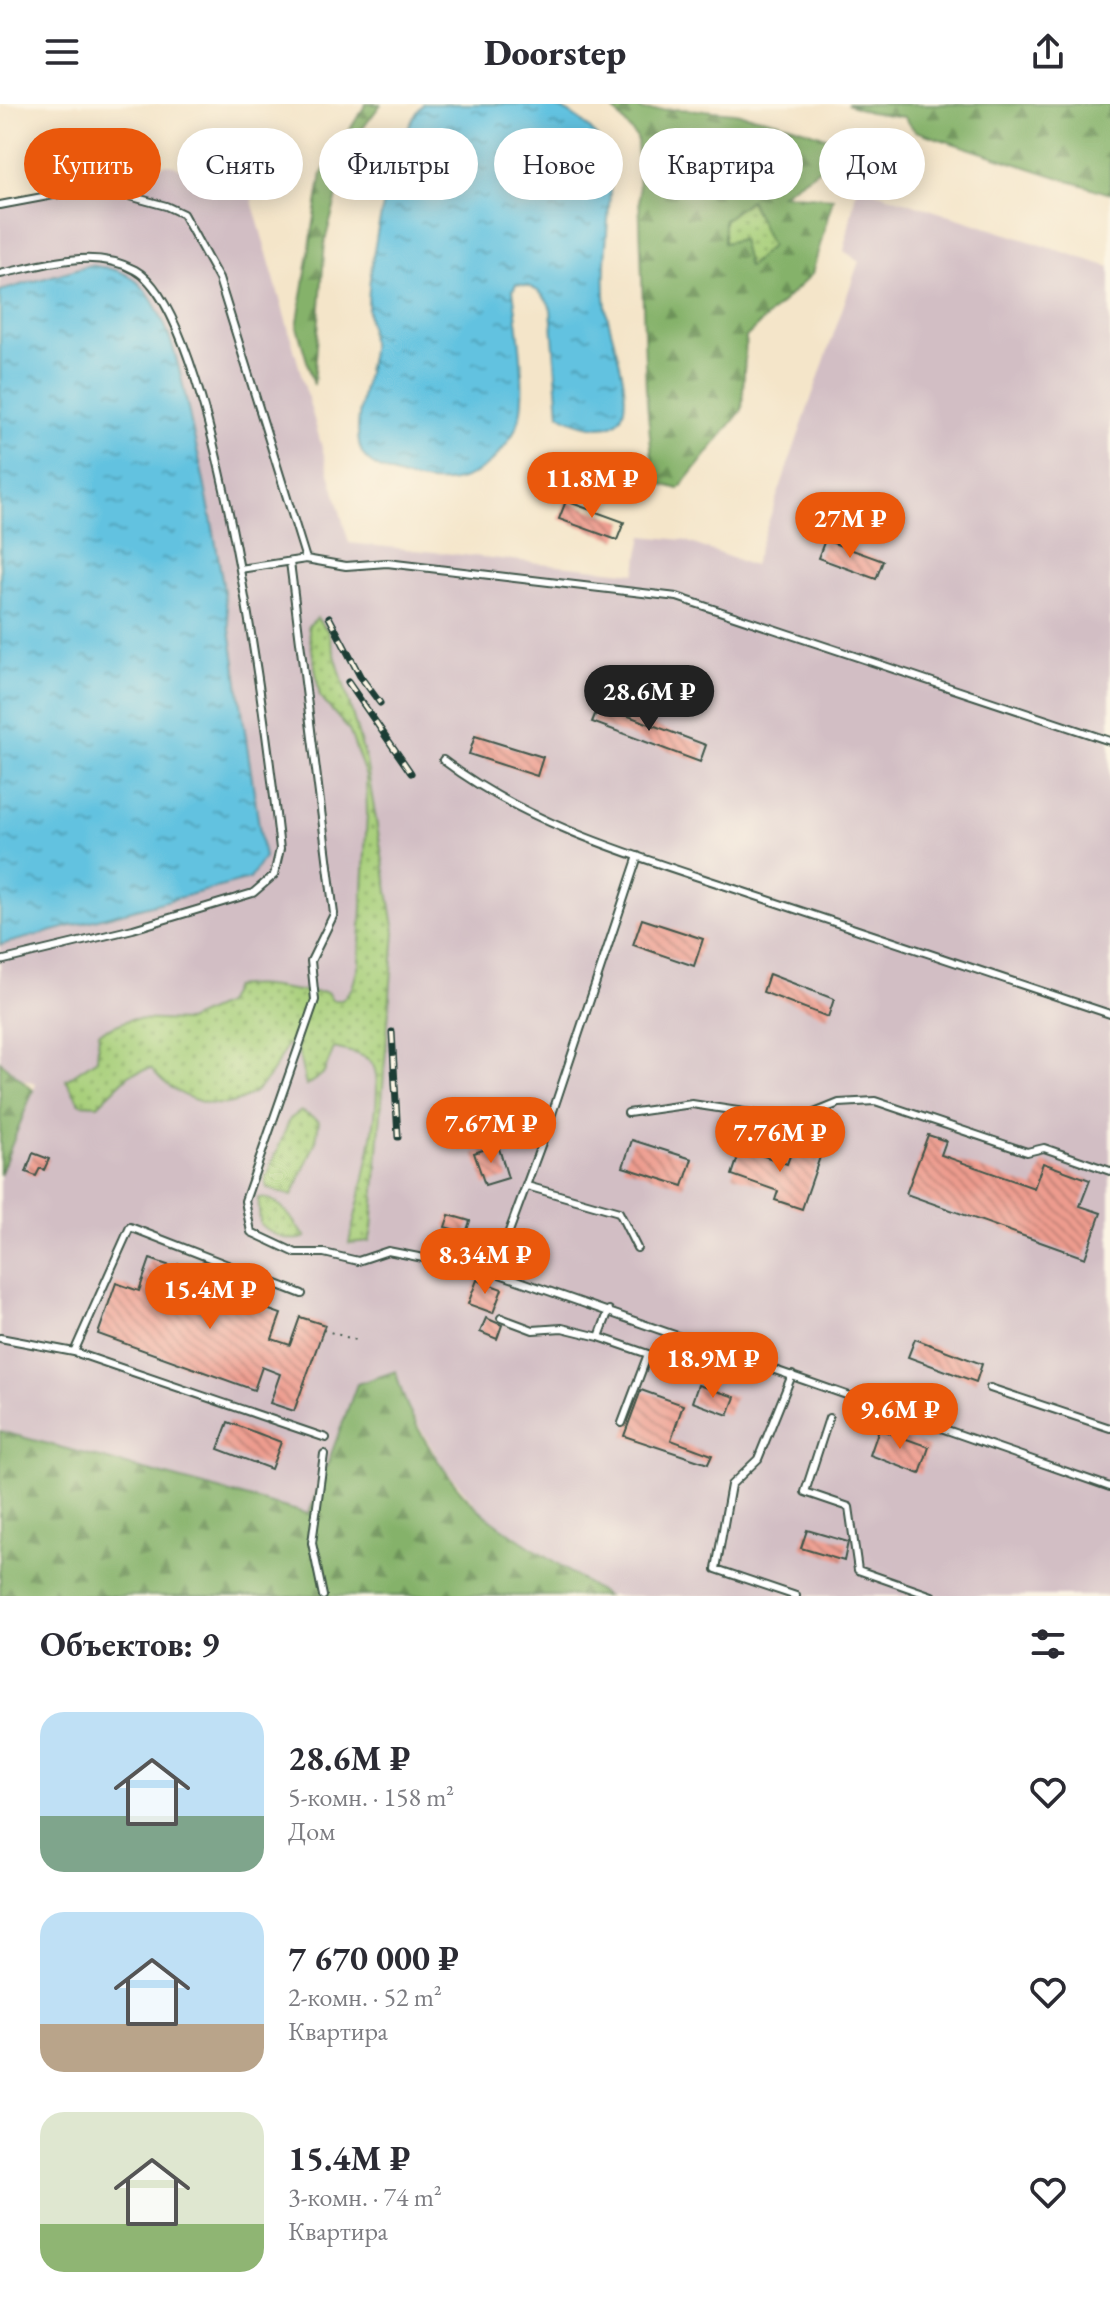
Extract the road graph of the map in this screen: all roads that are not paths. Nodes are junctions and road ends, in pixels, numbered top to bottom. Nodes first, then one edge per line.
1 (0, 205) edge
2 (0, 274) edge
3 (306, 559) junction
4 (290, 562) junction
5 (240, 569) junction
6 (1110, 741) edge
7 (443, 760) dead end
8 (638, 856) junction
9 (0, 961) edge
10 (1110, 1014) edge
11 (628, 1113) dead end
12 (1110, 1171) edge
13 (527, 1186) junction
14 (637, 1248) dead end
15 (494, 1272) junction
16 (302, 1294) dead end
17 (609, 1310) junction
18 (501, 1318) dead end
19 (599, 1337) junction
20 (0, 1338) edge
21 (74, 1352) junction
22 (792, 1375) junction
23 (990, 1388) dead end
24 (829, 1418) dead end
25 (622, 1423) dead end
26 (1110, 1428) edge
27 (326, 1438) dead end
28 (324, 1454) dead end
29 (1110, 1487) edge
30 (323, 1596) edge
31 (796, 1596) edge
32 (932, 1596) edge

1 - 3 lane
2 - 5 lane
3 - 4 lane
3 - 6 lane
4 - 5 lane
4 - 15 lane
5 - 9 lane
7 - 8 lane
8 - 10 lane
8 - 13 lane
11 - 12 lane
13 - 14 lane
13 - 15 lane
15 - 17 lane
16 - 21 lane
17 - 19 lane
17 - 22 lane
18 - 19 lane
19 - 25 lane
20 - 21 lane
21 - 27 lane
22 - 29 lane
22 - 31 lane
23 - 26 lane
24 - 32 lane
28 - 30 lane

